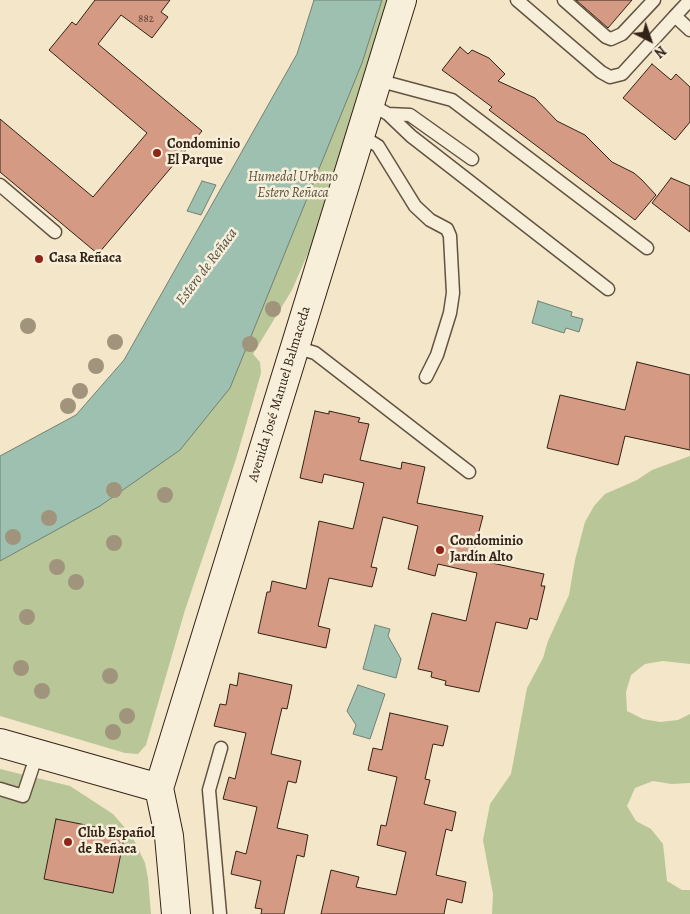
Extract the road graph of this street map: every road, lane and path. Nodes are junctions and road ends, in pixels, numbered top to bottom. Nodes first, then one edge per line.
1 (402, 0) edge
2 (517, 0) edge
3 (564, 0) edge
4 (654, 0) edge
5 (690, 0) edge
6 (675, 16) junction
7 (690, 30) edge
8 (378, 99) junction
9 (360, 135) junction
10 (472, 160) dead end
11 (0, 185) edge
12 (55, 232) dead end
13 (646, 248) dead end
14 (608, 290) dead end
15 (295, 347) junction
16 (426, 377) dead end
17 (469, 472) dead end
18 (0, 744) edge
19 (222, 748) dead end
20 (36, 754) junction
21 (159, 788) junction
22 (0, 789) edge
23 (176, 914) edge
24 (220, 914) edge

1 - 8 street, Avenida José Manuel Balmaceda
2 - 6 lane
3 - 4 lane
5 - 6 lane
6 - 7 lane
8 - 9 street, Avenida José Manuel Balmaceda
8 - 10 lane
8 - 13 lane
8 - 14 lane
9 - 15 street, Avenida José Manuel Balmaceda
9 - 16 lane
11 - 12 lane
15 - 17 lane
15 - 21 street, Avenida José Manuel Balmaceda
18 - 20 street
19 - 24 lane
20 - 21 street
20 - 22 lane
21 - 23 street

